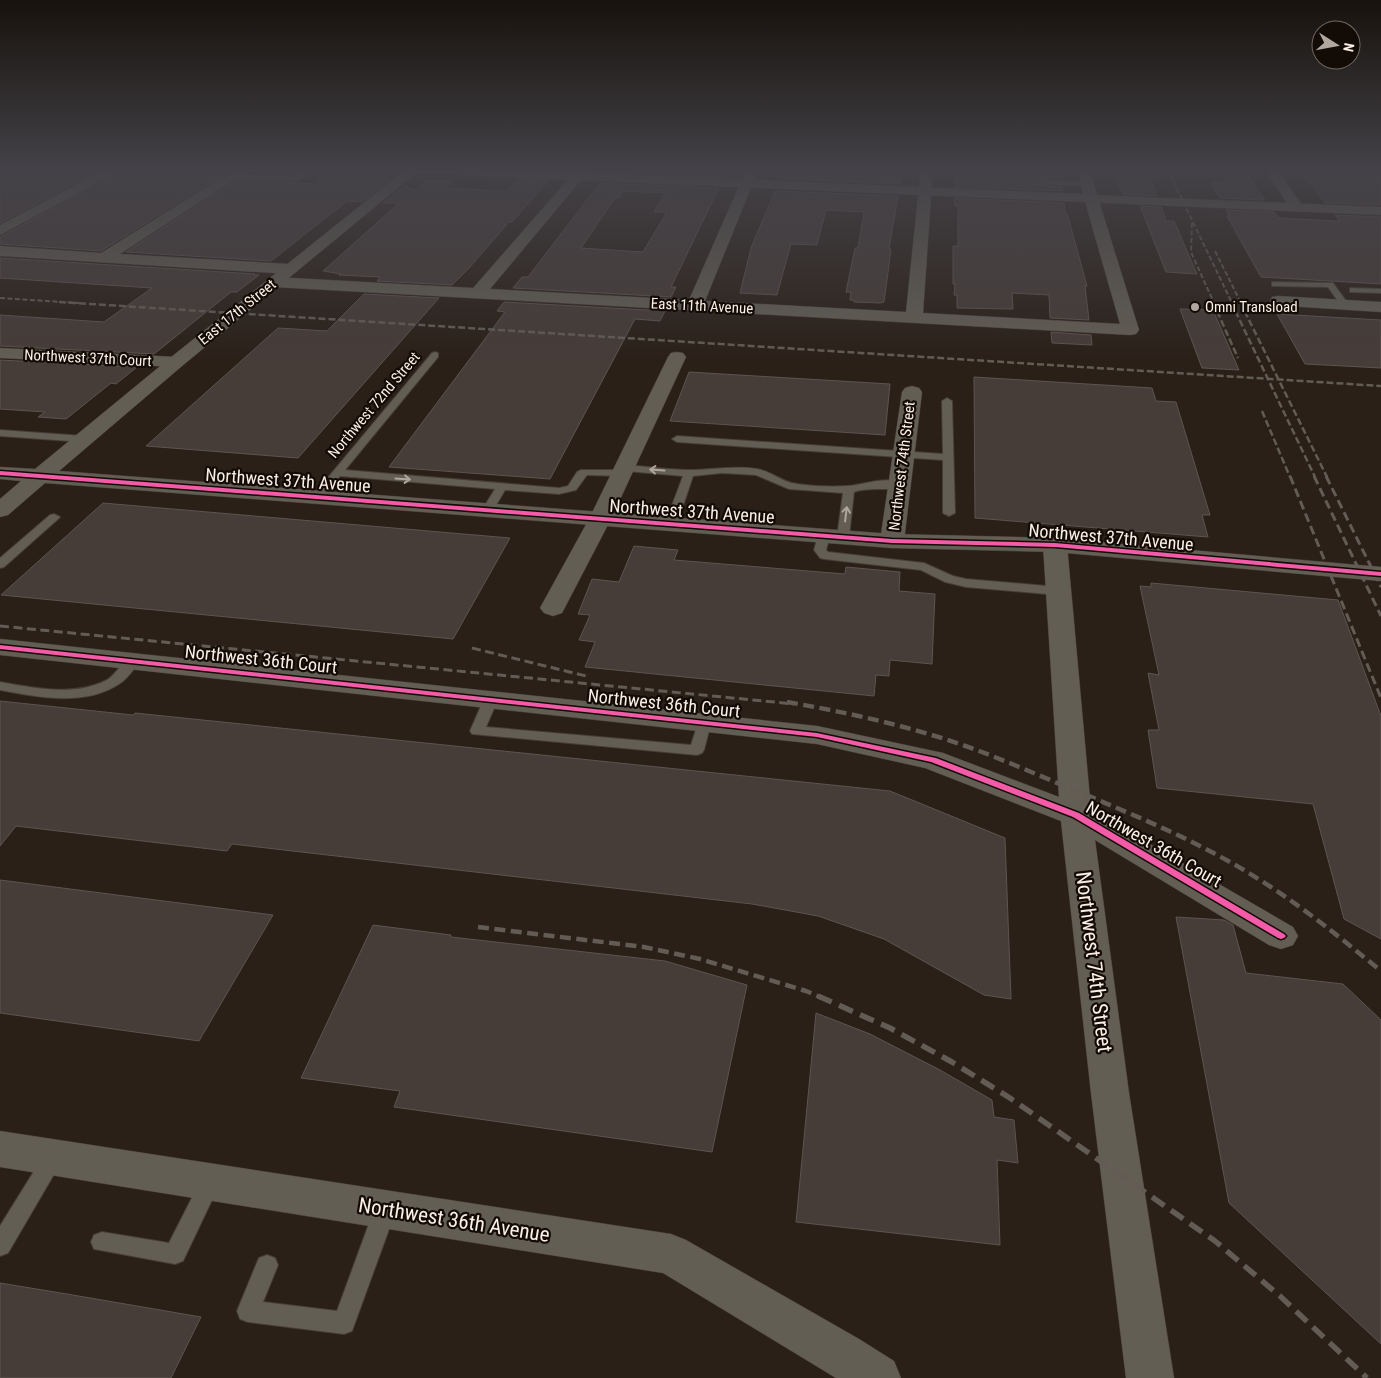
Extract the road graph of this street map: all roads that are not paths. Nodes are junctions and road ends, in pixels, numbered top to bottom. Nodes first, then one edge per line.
1 (144, 232) edge
2 (335, 232) edge
3 (531, 232) edge
4 (726, 232) edge
5 (922, 232) edge
6 (1101, 232) edge
7 (0, 251) edge
8 (103, 258) junction
9 (290, 268) junction
10 (274, 282) junction
11 (1275, 284) dead end
12 (1353, 290) dead end
13 (1381, 291) edge
14 (477, 294) junction
15 (1278, 301) dead end
16 (695, 305) junction
17 (1344, 305) junction
18 (1381, 306) edge
19 (914, 318) junction
20 (0, 353) edge
21 (435, 355) dead end
22 (677, 357) dead end
23 (176, 362) junction
24 (912, 392) dead end
25 (947, 401) dead end
26 (0, 433) edge
27 (84, 439) junction
28 (676, 439) dead end
29 (903, 454) junction
30 (948, 457) junction
31 (623, 470) junction
32 (336, 473) junction
33 (689, 473) junction
34 (0, 474) edge
35 (38, 476) junction
36 (502, 486) junction
37 (899, 486) junction
38 (849, 490) junction
39 (560, 491) joint
40 (317, 498) junction
41 (0, 510) edge
42 (488, 510) junction
43 (949, 513) dead end
44 (54, 517) dead end
45 (600, 519) junction
46 (672, 524) junction
47 (833, 537) junction
48 (892, 541) junction
49 (1055, 545) junction
50 (0, 549) edge
51 (15, 550) junction
52 (0, 564) edge
53 (1381, 574) edge
54 (1058, 591) junction
55 (554, 608) dead end
56 (0, 647) edge
57 (133, 660) junction
58 (0, 686) edge
59 (1076, 815) junction
60 (1281, 936) dead end
61 (0, 1149) edge
62 (53, 1157) junction
63 (210, 1182) junction
64 (385, 1209) junction
65 (102, 1242) dead end
66 (0, 1246) edge
67 (267, 1265) dead end
68 (877, 1378) edge
69 (1150, 1378) edge

1 - 8 street
2 - 9 street, East 17th Street
3 - 14 street
4 - 16 street
5 - 19 street
6 - 19 street, East 11th Avenue
7 - 8 street
8 - 9 street
9 - 10 street, East 17th Street
10 - 14 street, East 11th Avenue
10 - 23 street, East 17th Street
11 - 17 lane
12 - 13 lane
14 - 16 street, East 11th Avenue
15 - 17 street
16 - 19 street, East 11th Avenue
17 - 18 street
20 - 23 street, Northwest 37th Court
21 - 32 lane, Northwest 72nd Street
22 - 31 street
23 - 27 street, East 17th Street
24 - 29 street, Northwest 74th Street
25 - 30 lane
26 - 27 lane
27 - 35 street, East 17th Street
28 - 29 lane
29 - 30 lane
29 - 37 street, Northwest 74th Street
30 - 43 lane
33 -> 31 lane
31 - 39 lane
31 - 45 street
32 -> 36 lane
32 - 40 lane, Northwest 72nd Street
33 - 38 lane
33 - 46 lane
34 - 35 street, Northwest 37th Avenue
35 - 40 street, Northwest 37th Avenue
35 - 41 street, East 17th Street
36 - 39 lane
36 - 42 lane
37 - 38 lane
37 - 48 street, Northwest 74th Street
47 -> 38 lane
40 - 42 street, Northwest 37th Avenue
42 - 45 street, Northwest 37th Avenue
44 - 51 lane
45 - 46 street, Northwest 37th Avenue
45 - 55 street
46 - 47 street, Northwest 37th Avenue
47 - 48 street, Northwest 37th Avenue
47 - 54 lane
48 - 49 street, Northwest 37th Avenue
49 - 53 street, Northwest 37th Avenue
49 - 54 street, Northwest 74th Street
50 - 51 lane
51 - 52 lane
54 - 59 street, Northwest 74th Street
56 - 57 street, Northwest 36th Court
57 - 58 lane
57 - 59 street, Northwest 36th Court
59 - 60 street, Northwest 36th Court
59 - 69 street, Northwest 74th Street
61 - 62 street, Northwest 36th Avenue
62 - 63 street, Northwest 36th Avenue
62 - 66 lane
63 - 64 street, Northwest 36th Avenue
63 - 65 lane
64 - 67 lane
64 - 68 street, Northwest 36th Avenue

